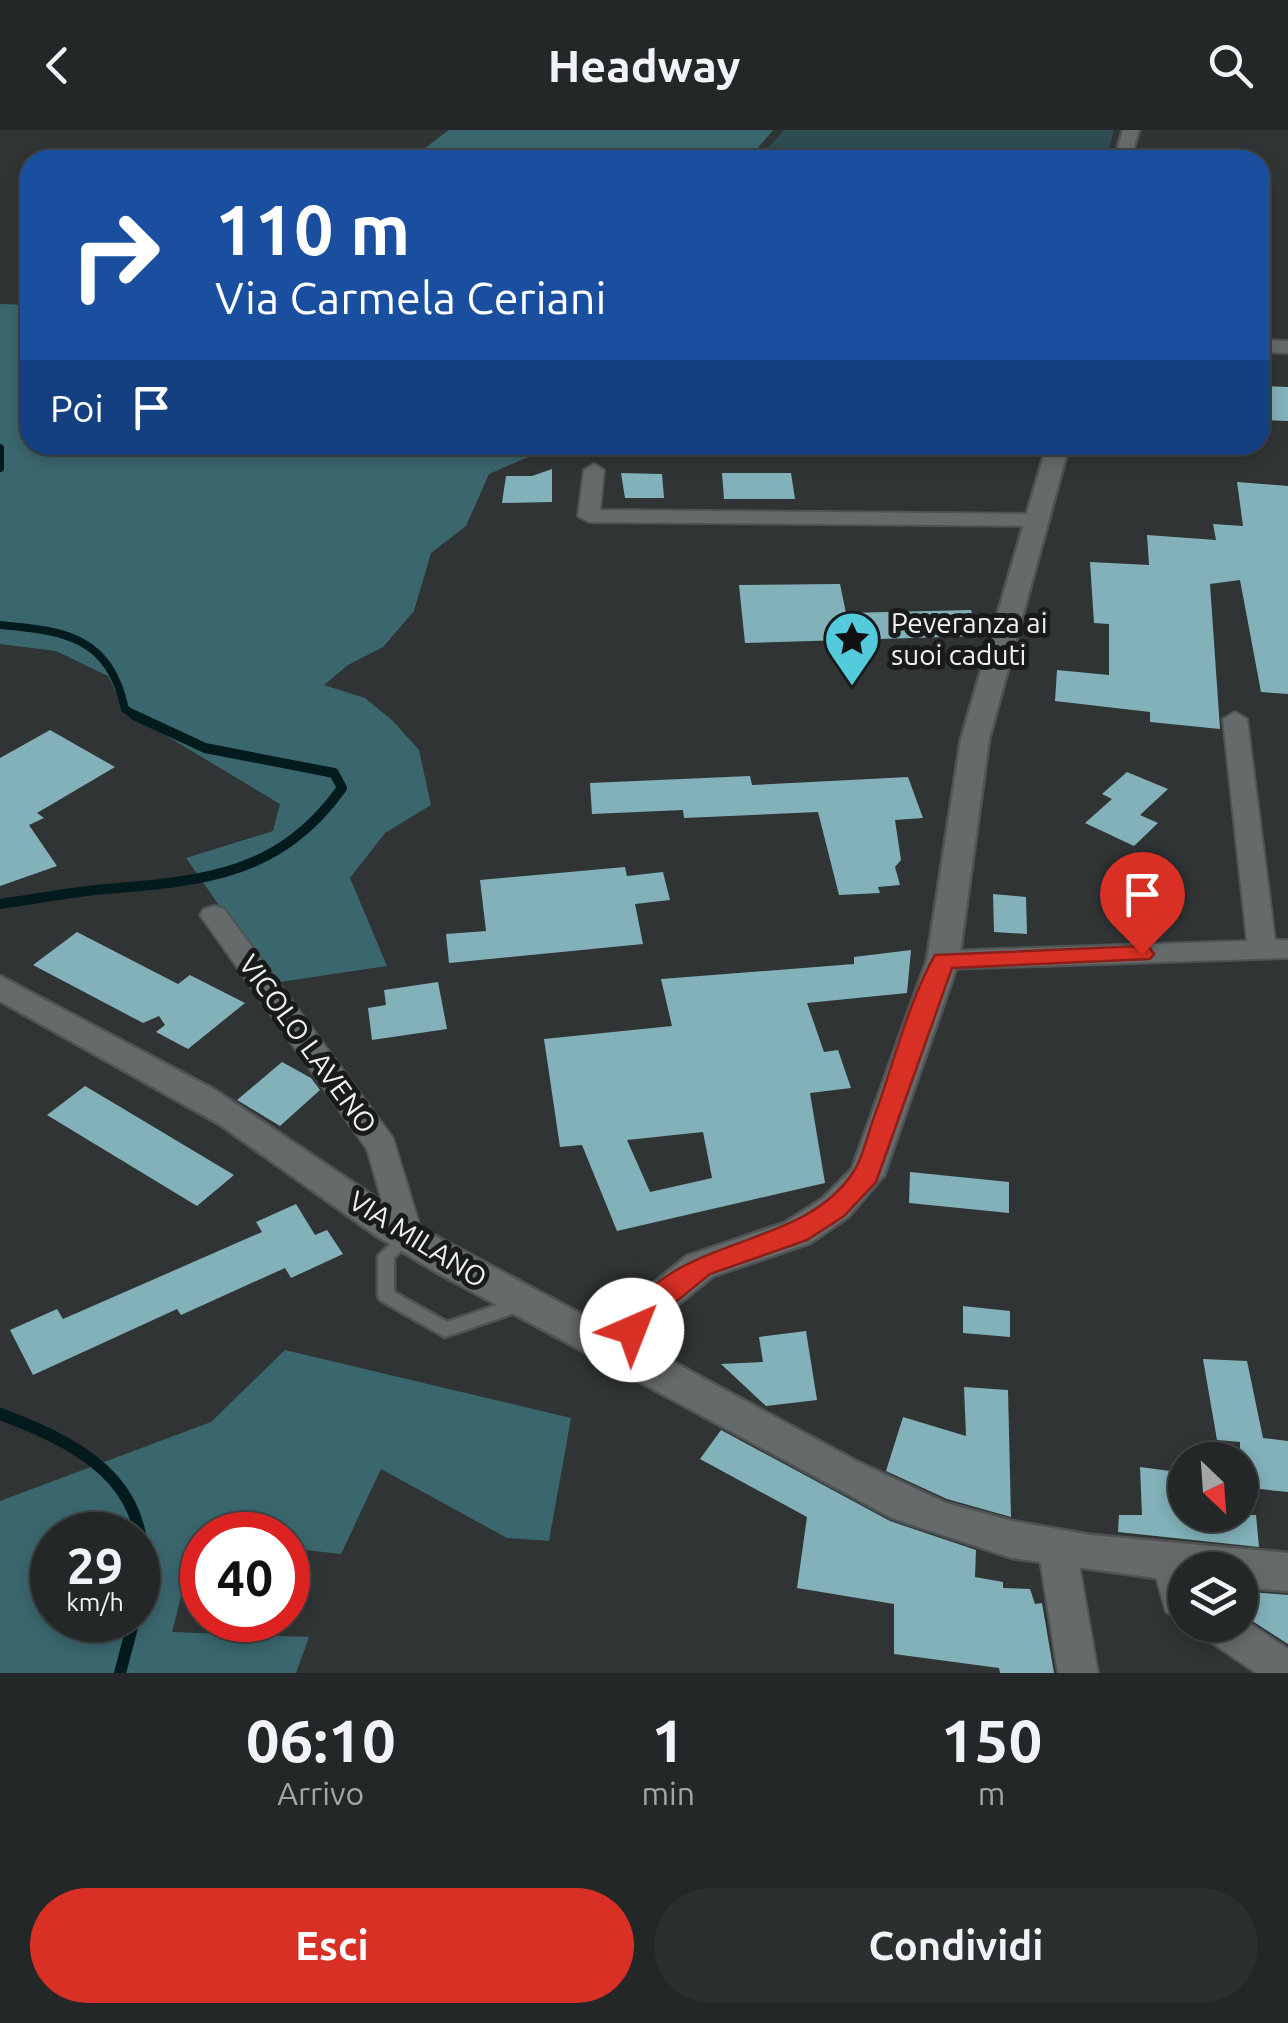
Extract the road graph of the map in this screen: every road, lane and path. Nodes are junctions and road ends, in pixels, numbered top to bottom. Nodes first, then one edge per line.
1 (1055, 455) edge
2 (594, 470) dead end
3 (1038, 520) junction
4 (1235, 718) dead end
5 (214, 914) dead end
6 (1275, 949) edge
7 (943, 960) junction
8 (0, 987) edge
9 (407, 1237) junction
10 (524, 1303) junction
11 (618, 1350) junction
12 (1057, 1547) junction
13 (1168, 1562) edge
14 (1258, 1569) edge
15 (1288, 1572) edge
16 (1243, 1642) edge
17 (1288, 1672) edge
18 (1078, 1673) edge

1 - 3 street
2 - 3 street
3 - 7 street
4 - 6 street
5 - 9 street, VICOLO LAVENO
6 - 7 street
7 - 11 street
8 - 9 street, VIA MILANO
9 - 10 street, VIA MILANO
9 - 10 lane
10 - 11 street, VIA MILANO
11 - 12 street, VIA MILANO
12 - 13 street, VIA MILANO
12 - 18 street
14 - 15 street, VIA MILANO
16 - 17 street

